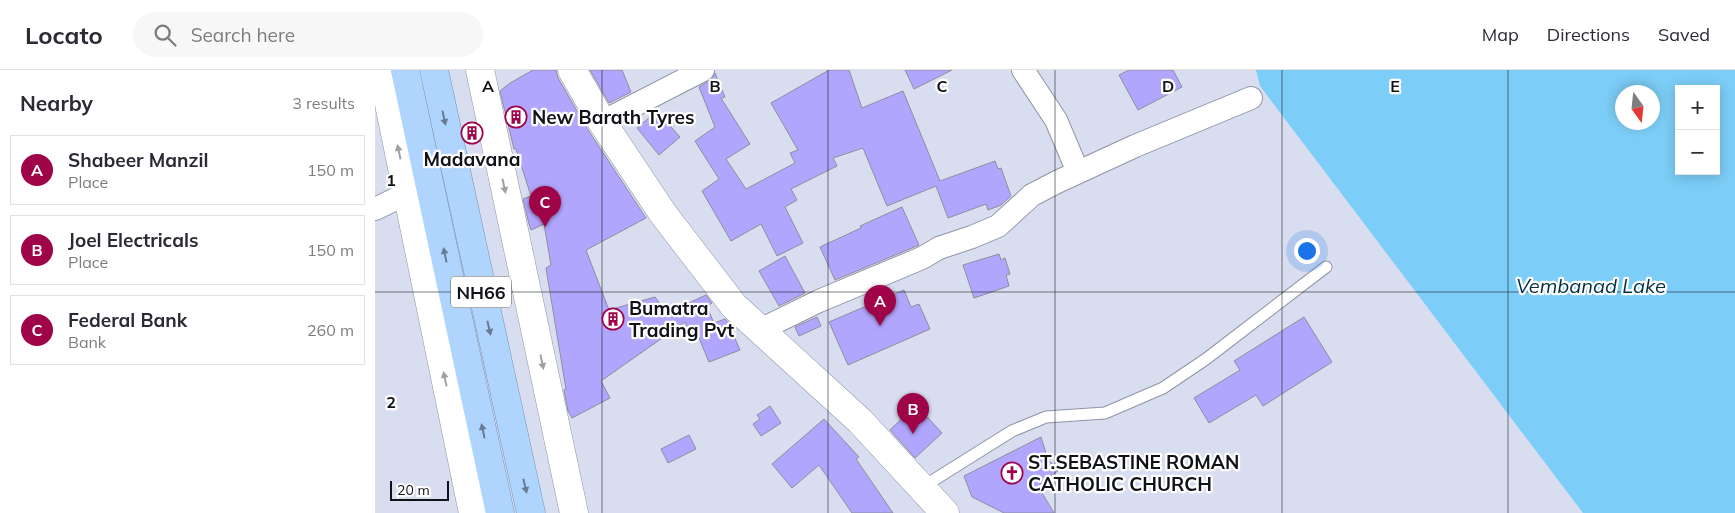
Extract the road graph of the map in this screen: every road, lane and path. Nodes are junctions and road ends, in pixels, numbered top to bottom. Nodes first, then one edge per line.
1 (381, 70) edge
2 (405, 70) edge
3 (433, 70) edge
4 (480, 70) edge
5 (571, 70) edge
6 (703, 70) edge
7 (1023, 70) edge
8 (1251, 98) dead end
9 (602, 122) junction
10 (1078, 172) junction
11 (407, 193) junction
12 (375, 210) edge
13 (1326, 267) dead end
14 (760, 330) junction
15 (921, 488) junction
16 (473, 513) edge
17 (500, 513) edge
18 (531, 513) edge
19 (573, 513) edge
20 (945, 513) edge

11 -> 1 street
17 -> 2 highway, NH66
3 -> 18 highway, NH66
4 -> 19 street
5 - 9 street
6 - 9 street
7 - 10 street
8 - 10 street
9 - 14 street
10 - 14 street
11 - 12 street
16 -> 11 street
13 - 15 lane
14 - 15 street
15 - 20 street

